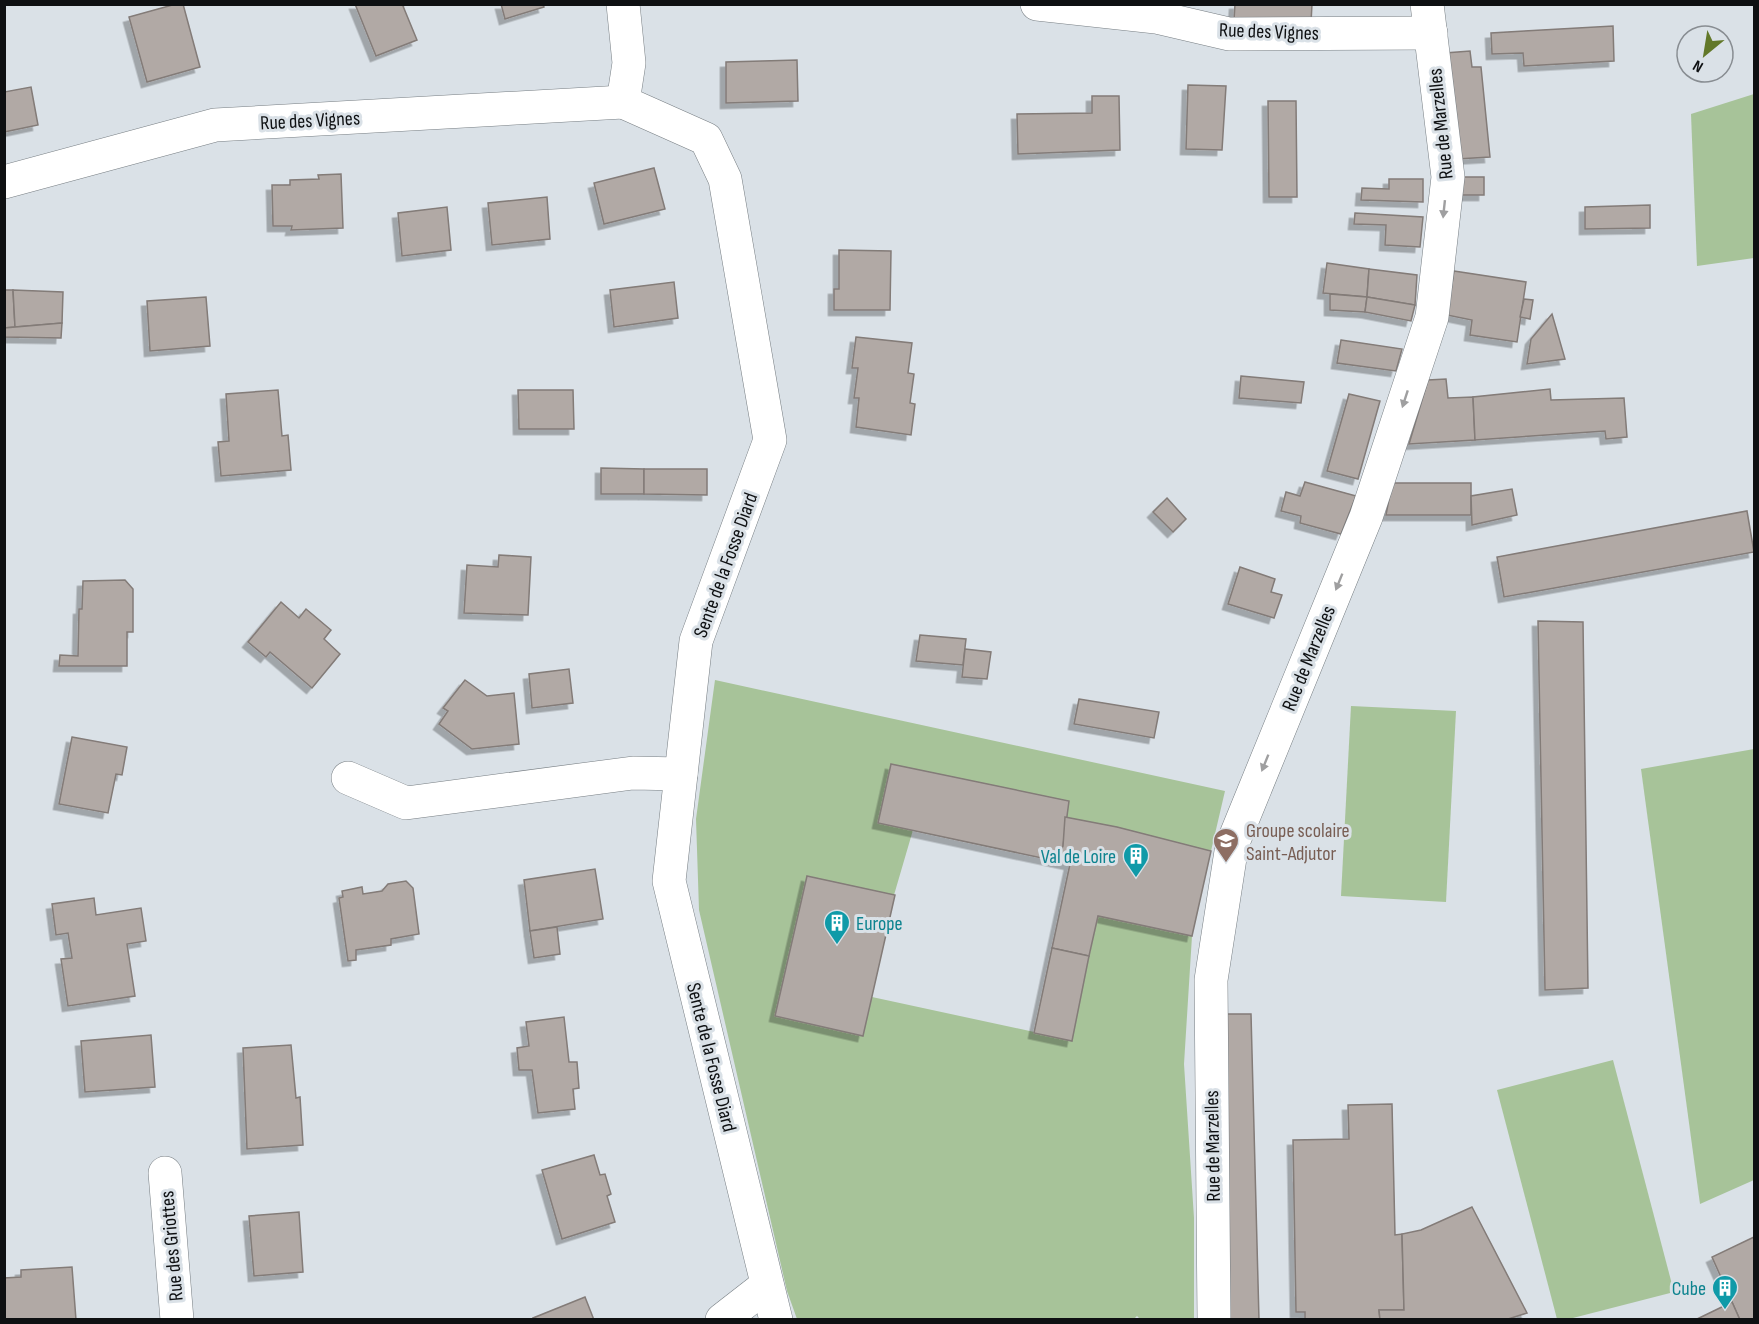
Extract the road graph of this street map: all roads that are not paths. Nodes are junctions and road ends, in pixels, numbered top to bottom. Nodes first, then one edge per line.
1 (623, 4) edge
2 (1037, 4) edge
3 (1429, 19) edge
4 (623, 102) junction
5 (4, 182) edge
6 (681, 774) junction
7 (348, 778) dead end
8 (165, 1173) dead end
9 (767, 1285) junction
10 (177, 1320) edge
11 (722, 1320) edge
12 (776, 1320) edge
13 (1214, 1320) edge

1 - 4 street
2 - 3 street, Rue des Vignes
3 -> 13 street, Rue de Marzelles
4 - 5 street, Rue des Vignes
4 - 6 street, Sente de la Fosse Diard
6 - 7 street
6 - 9 street, Sente de la Fosse Diard
8 - 10 street, Rue des Griottes
9 - 11 street
9 - 12 street, Sente de la Fosse Diard

